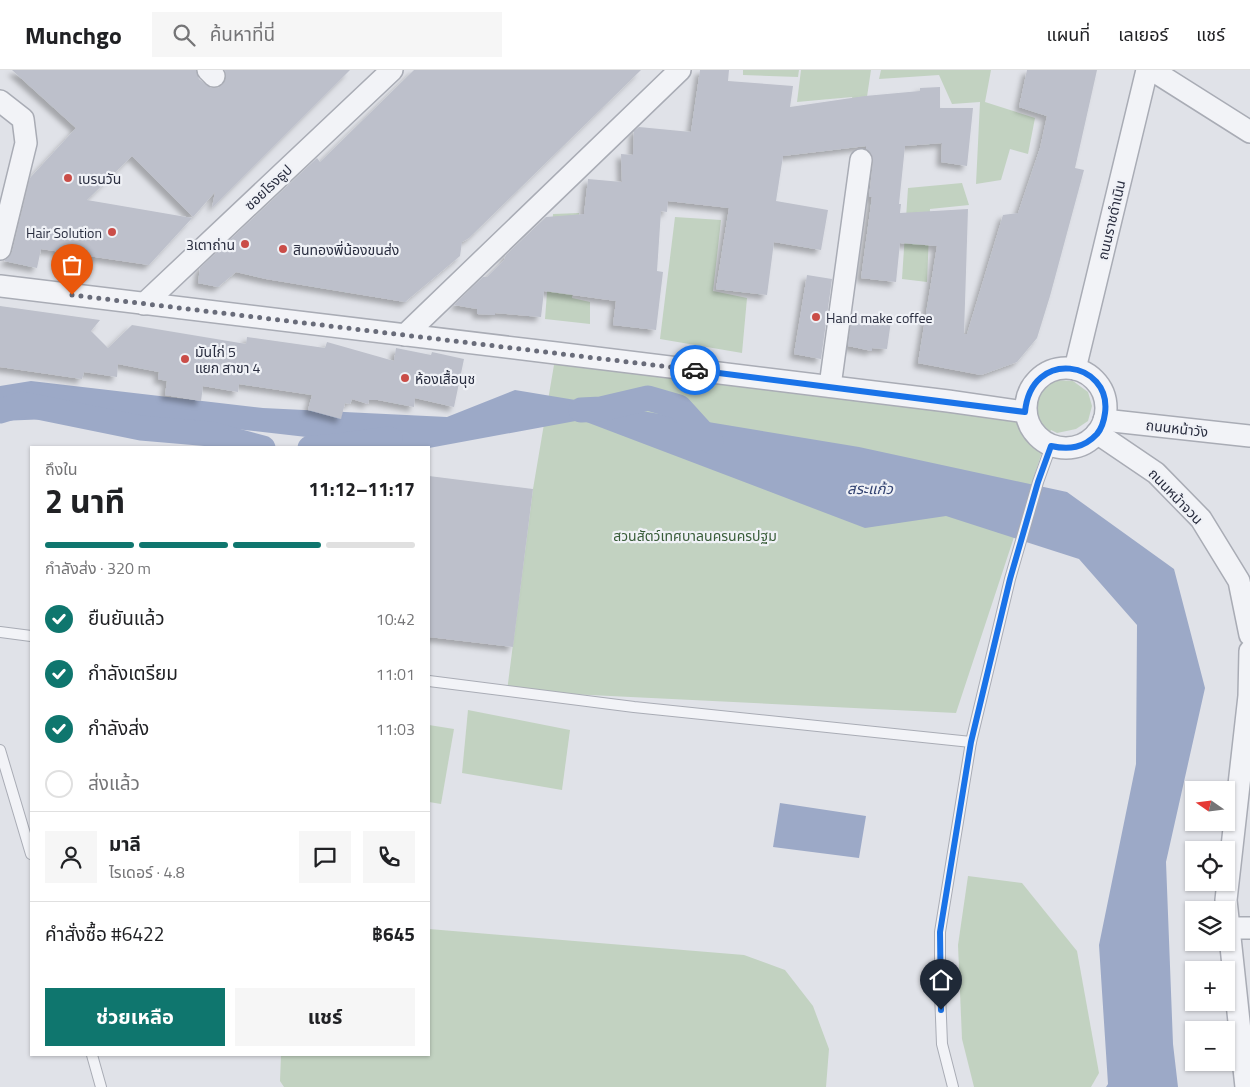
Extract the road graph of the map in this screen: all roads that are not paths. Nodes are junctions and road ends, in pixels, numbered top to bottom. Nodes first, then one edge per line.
1 (392, 70) edge
2 (680, 70) edge
3 (1147, 70) edge
4 (1152, 70) edge
5 (0, 101) edge
6 (1250, 132) edge
7 (861, 160) dead end
8 (0, 249) edge
9 (0, 286) edge
10 (144, 304) junction
11 (405, 335) junction
12 (1075, 369) junction
13 (830, 386) junction
14 (1025, 412) junction
15 (1101, 426) junction
16 (1250, 436) edge
17 (1051, 446) junction
18 (0, 632) edge
19 (1250, 635) edge
20 (30, 636) edge
21 (1250, 651) edge
22 (1250, 678) edge
23 (430, 682) edge
24 (971, 742) junction
25 (0, 750) edge
26 (30, 851) edge
27 (1226, 901) edge
28 (1235, 928) edge
29 (1250, 928) edge
30 (1231, 951) edge
31 (92, 1056) edge
32 (101, 1087) edge
33 (953, 1087) edge
34 (1246, 1087) edge

1 - 10 street, ซอยโรงธูป
2 - 11 street
3 - 12 street, ถนนราชดำเนิน
4 - 6 street
5 - 8 street
7 - 13 street
9 - 10 street
10 - 11 street
11 - 13 street
12 - 14 street
12 - 15 street
13 - 14 street
14 - 17 street
15 - 16 street, ถนนหน้าวัง
15 - 17 street
15 - 19 street, ถนนหน้าจวน
17 - 24 lane
18 - 20 lane
21 - 22 street
22 - 27 street
23 - 24 lane
24 - 33 lane
25 - 26 lane
28 - 29 street
30 - 34 street
31 - 32 lane

